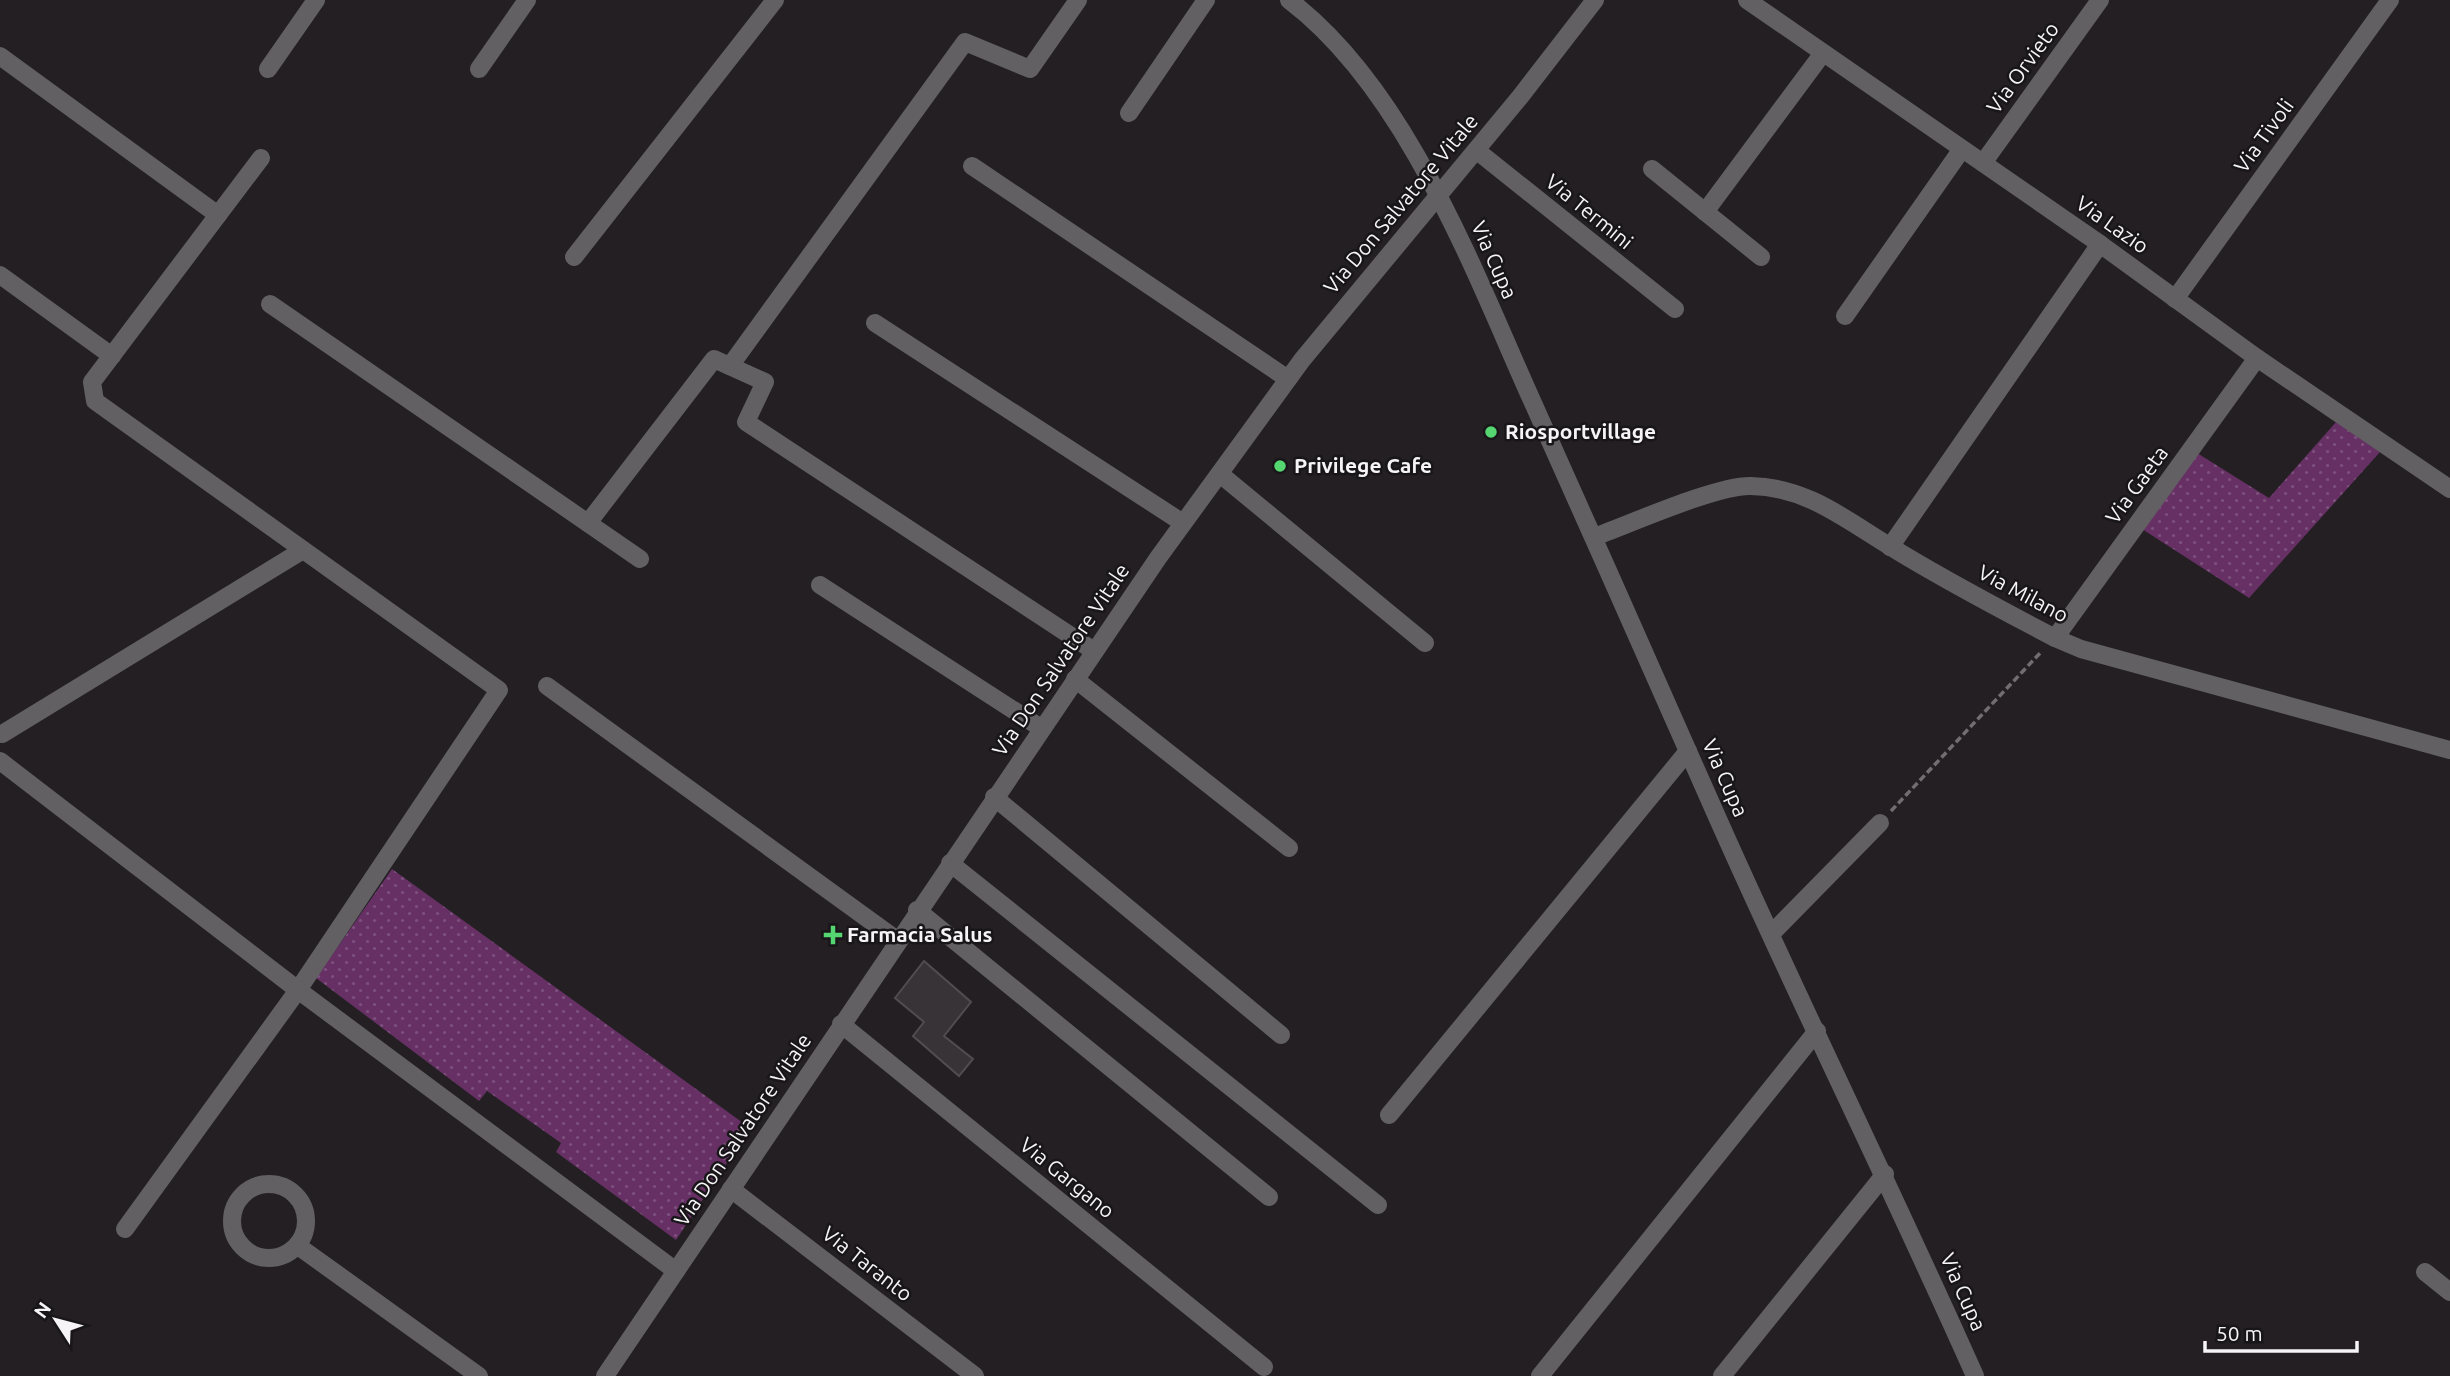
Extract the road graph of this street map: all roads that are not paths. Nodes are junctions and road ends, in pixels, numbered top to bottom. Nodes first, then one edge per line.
1 (316, 0) edge
2 (527, 0) edge
3 (775, 0) edge
4 (1079, 0) edge
5 (1206, 0) edge
6 (1289, 0) edge
7 (1595, 0) edge
8 (2100, 0) edge
9 (2390, 0) edge
10 (1758, 3) edge
11 (1823, 53) junction
12 (0, 56) edge
13 (268, 69) dead end
14 (478, 69) dead end
15 (1129, 113) dead end
16 (1962, 149) junction
17 (1476, 150) junction
18 (261, 158) dead end
19 (1983, 163) junction
20 (972, 166) dead end
21 (1652, 169) dead end
22 (1439, 194) junction
23 (1705, 212) junction
24 (218, 215) junction
25 (2100, 244) junction
26 (575, 257) dead end
27 (1760, 257) dead end
28 (0, 275) edge
29 (2175, 299) junction
30 (270, 304) dead end
31 (1675, 309) dead end
32 (1844, 316) dead end
33 (875, 323) dead end
34 (112, 356) junction
35 (2257, 358) junction
36 (730, 366) junction
37 (1288, 379) junction
38 (1220, 474) junction
39 (2450, 489) edge
40 (588, 523) junction
41 (1183, 523) junction
42 (1594, 537) junction
43 (1890, 547) junction
44 (303, 550) junction
45 (640, 559) dead end
46 (820, 585) dead end
47 (2054, 638) junction
48 (1425, 643) dead end
49 (1094, 652) junction
50 (1075, 679) junction
51 (547, 686) dead end
52 (1041, 729) junction
53 (1, 733) edge
54 (2450, 750) edge
55 (1688, 751) junction
56 (0, 758) edge
57 (995, 797) junction
58 (1880, 822) road end
59 (1289, 848) dead end
60 (950, 863) junction
61 (917, 910) junction
62 (1771, 934) junction
63 (897, 940) junction
64 (298, 990) junction
65 (841, 1024) junction
66 (1817, 1031) junction
67 (1281, 1035) dead end
68 (1389, 1115) dead end
69 (1885, 1174) junction
70 (731, 1189) junction
71 (1269, 1196) dead end
72 (1378, 1205) dead end
73 (125, 1229) dead end
74 (298, 1245) junction
75 (676, 1270) junction
76 (2425, 1272) dead end
77 (2450, 1292) edge
78 (1264, 1367) dead end
79 (479, 1376) edge
80 (605, 1376) edge
81 (975, 1376) edge
82 (1540, 1376) edge
83 (1722, 1376) edge
84 (1975, 1376) edge

1 - 13 street
2 - 14 street
3 - 26 street
4 - 36 street
5 - 15 street
6 - 22 street, Via Cupa
7 - 17 street, Via Don Salvatore Vitale
8 - 19 street, Via Orvieto
9 - 29 street, Via Tivoli
10 - 11 street, Via Lazio
11 - 16 street, Via Lazio
11 - 23 street
12 - 24 street
16 - 19 street, Via Lazio
16 - 32 street
17 - 22 street, Via Don Salvatore Vitale
17 - 31 street, Via Termini
18 - 24 street
19 - 25 street, Via Lazio
20 - 37 street
21 - 23 street
22 - 37 street, Via Don Salvatore Vitale
22 - 42 street, Via Cupa
23 - 27 street
24 - 34 street
25 - 29 street, Via Lazio
25 - 43 street
28 - 34 street
29 - 35 street, Via Lazio
30 - 40 street
33 - 41 street
34 - 44 street
35 - 39 street, Via Lazio
35 - 47 street, Via Gaeta
36 - 40 street
36 - 49 street
37 - 38 street, Via Don Salvatore Vitale
38 - 41 street, Via Don Salvatore Vitale
38 - 48 street
40 - 45 street
41 - 49 street, Via Don Salvatore Vitale
42 - 43 street, Via Milano
42 - 55 street, Via Cupa
43 - 47 street, Via Milano
44 - 53 street
44 - 64 street
46 - 52 street
47 - 54 street, Via Milano
49 - 50 street, Via Don Salvatore Vitale
50 - 52 street, Via Don Salvatore Vitale
50 - 59 street
51 - 63 street
52 - 57 street, Via Don Salvatore Vitale
53 - 56 street
55 - 62 street, Via Cupa
55 - 68 street
56 - 64 street
57 - 60 street, Via Don Salvatore Vitale
57 - 67 street
58 - 62 street
60 - 61 street, Via Don Salvatore Vitale
60 - 72 street
61 - 63 street, Via Don Salvatore Vitale
61 - 71 street
62 - 66 street, Via Cupa
63 - 65 street, Via Don Salvatore Vitale
64 - 73 street
64 - 75 street
65 - 70 street, Via Don Salvatore Vitale
65 - 78 street, Via Gargano
66 - 69 street, Via Cupa
66 - 82 street
69 - 83 street
69 - 84 street, Via Cupa
70 - 75 street, Via Don Salvatore Vitale
70 - 81 street, Via Taranto
74 - 74 street
74 - 79 street
75 - 80 street, Via Don Salvatore Vitale
76 - 77 street

